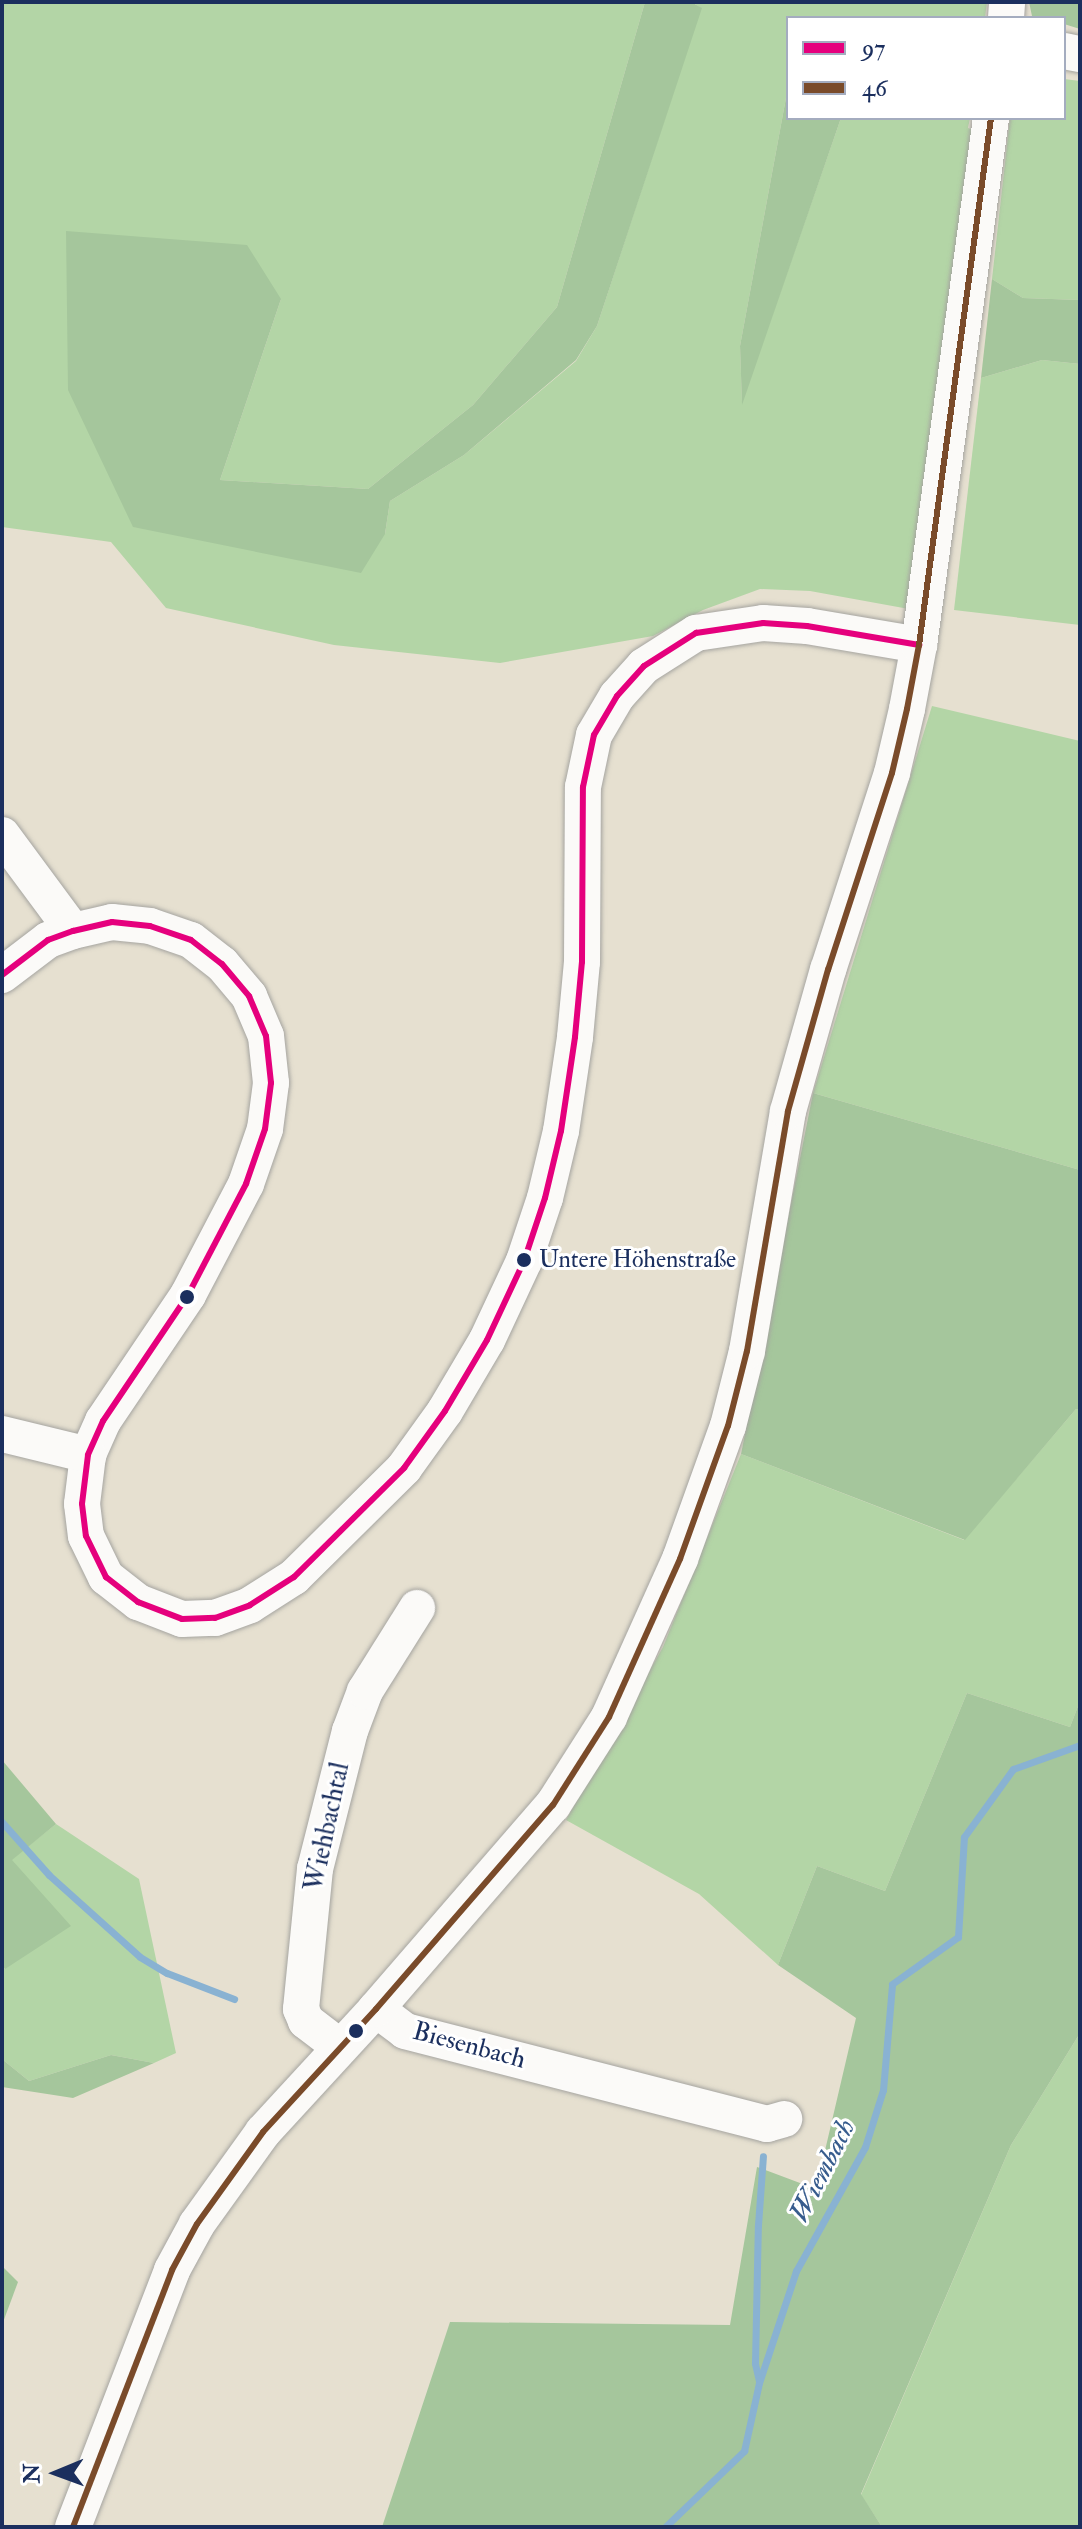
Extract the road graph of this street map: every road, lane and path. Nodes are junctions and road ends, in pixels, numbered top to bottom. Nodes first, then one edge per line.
1 (991, 120) edge
2 (919, 645) junction
3 (2, 835) edge
4 (73, 931) junction
5 (2, 975) edge
6 (2, 1434) edge
7 (88, 1455) junction
8 (417, 1608) dead end
9 (376, 2009) junction
10 (340, 2047) junction
11 (784, 2119) dead end
12 (73, 2527) edge

1 - 2 street
2 - 7 street
2 - 9 street
3 - 4 street
4 - 5 street
4 - 7 street
6 - 7 street
8 - 10 street, Wiehbachtal
9 - 10 street
9 - 11 street, Biesenbach
10 - 12 street

